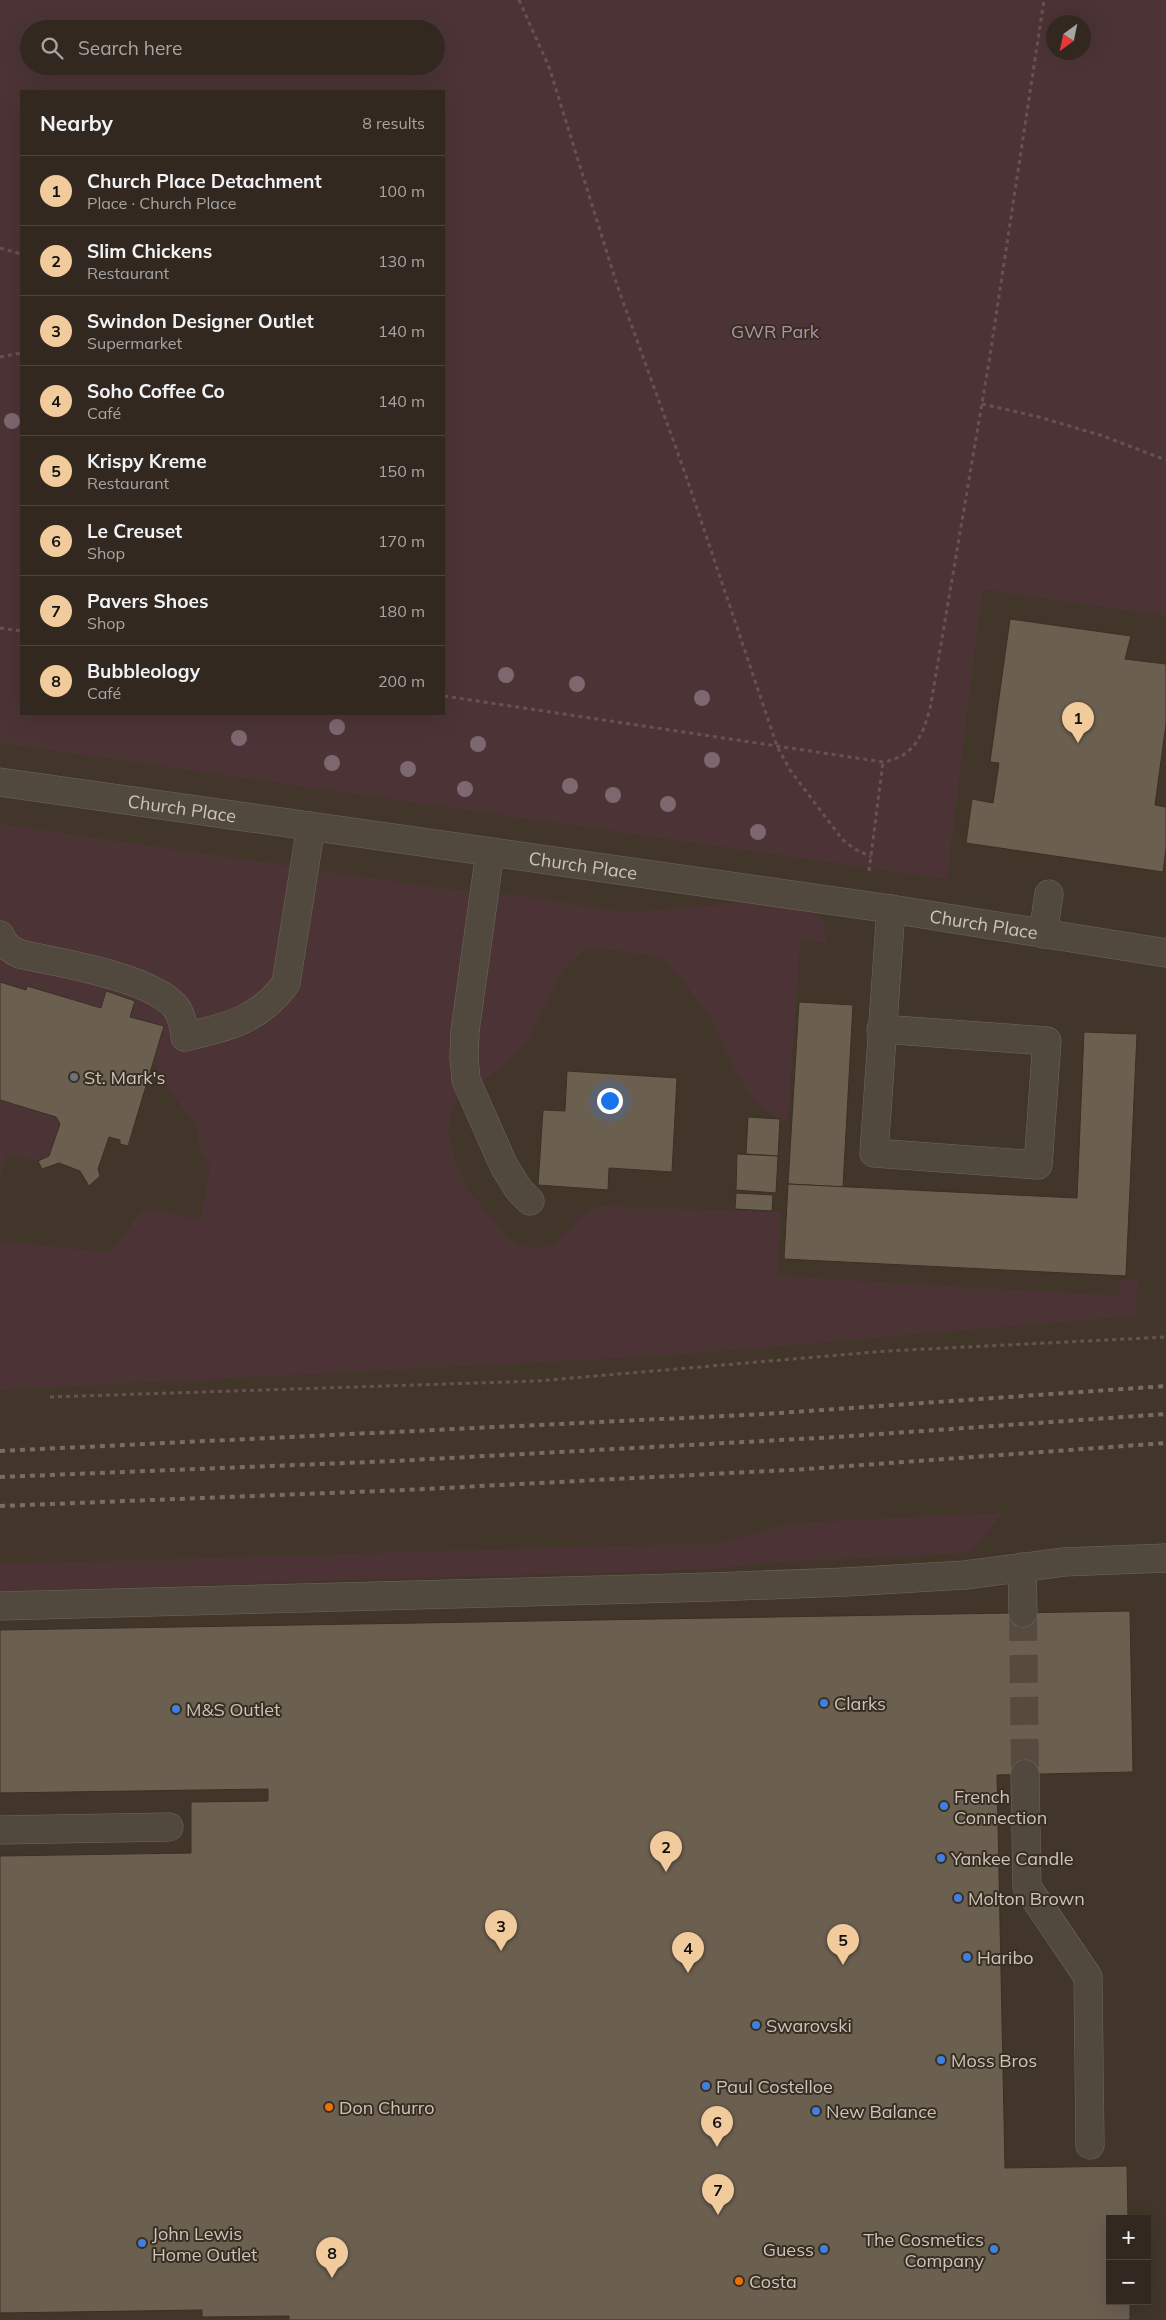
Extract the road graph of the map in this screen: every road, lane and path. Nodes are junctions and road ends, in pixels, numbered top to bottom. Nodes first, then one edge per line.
1 (519, 0) edge
2 (1044, 0) edge
3 (0, 248) edge
4 (20, 254) edge
5 (20, 353) edge
6 (0, 357) edge
7 (982, 404) junction
8 (1166, 460) edge
9 (0, 628) edge
10 (20, 631) edge
11 (445, 696) edge
12 (777, 746) junction
13 (884, 762) junction
14 (0, 782) edge
15 (311, 826) junction
16 (490, 852) junction
17 (871, 856) junction
18 (1049, 894) dead end
19 (878, 908) junction
20 (1043, 934) junction
21 (0, 935) edge
22 (1166, 953) edge
23 (882, 1029) junction
24 (530, 1201) dead end
25 (1166, 1337) edge
26 (50, 1396) dead end
27 (1166, 1558) edge
28 (1022, 1567) junction
29 (0, 1606) edge
30 (1023, 1613) tunnel mouth
31 (1025, 1774) tunnel mouth
32 (169, 1827) dead end
33 (0, 1830) edge
34 (1090, 2145) dead end

1 - 12 path
2 - 7 path
3 - 4 path
5 - 6 path
7 - 8 path
7 - 13 path
9 - 10 path
11 - 12 path
12 - 13 path
12 - 17 path
13 - 17 path
14 - 15 street, Church Place
15 - 16 street, Church Place
15 - 21 street
16 - 19 street, Church Place
16 - 24 street
17 - 19 path
18 - 20 street
19 - 20 street, Church Place
19 - 23 street
20 - 22 street, Church Place
23 - 23 street
25 - 26 path
27 - 28 street
28 - 29 street
28 - 30 street
31 - 34 street
32 - 33 street

